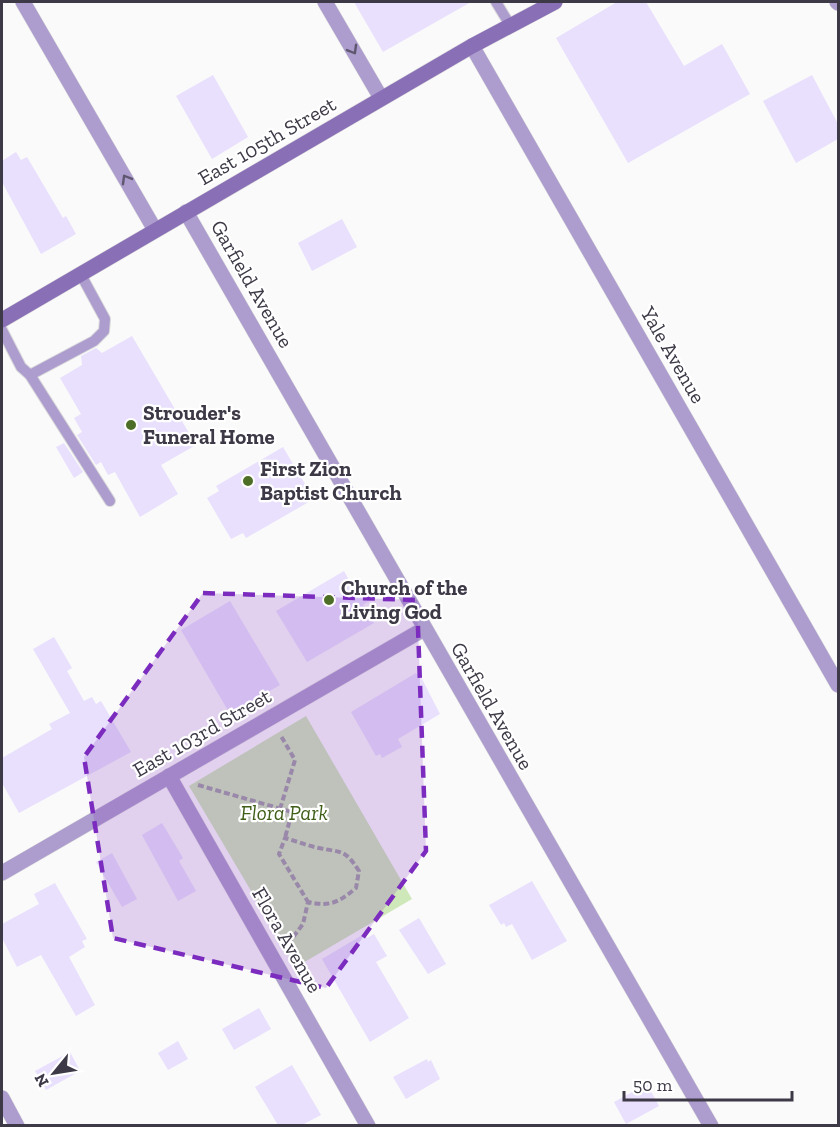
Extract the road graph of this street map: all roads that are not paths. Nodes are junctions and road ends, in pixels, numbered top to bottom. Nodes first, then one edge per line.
1 (23, 2) edge
2 (325, 2) edge
3 (496, 2) edge
4 (555, 2) edge
5 (510, 26) junction
6 (472, 46) junction
7 (381, 98) junction
8 (186, 212) junction
9 (155, 230) junction
10 (80, 273) junction
11 (2, 320) edge
12 (2, 330) edge
13 (30, 375) junction
14 (111, 501) dead end
15 (424, 629) junction
16 (838, 685) edge
17 (169, 776) junction
18 (2, 873) edge
19 (2, 1098) edge
20 (17, 1125) edge
21 (368, 1125) edge
22 (711, 1125) edge

9 -> 1 street
2 -> 7 street
3 - 5 lane
4 - 5 main road, East 105th Street
5 - 6 main road, East 105th Street
6 - 7 main road, East 105th Street
6 - 16 street, Yale Avenue
7 - 8 main road, East 105th Street
8 - 9 main road, East 105th Street
8 - 15 street, Garfield Avenue
9 - 10 main road, East 105th Street
10 - 11 main road, East 105th Street
10 - 13 lane
12 - 13 lane
13 - 14 lane
15 - 17 street, East 103rd Street
15 - 22 street, Garfield Avenue
17 - 18 street, East 103rd Street
17 - 21 street, Flora Avenue
19 - 20 street

